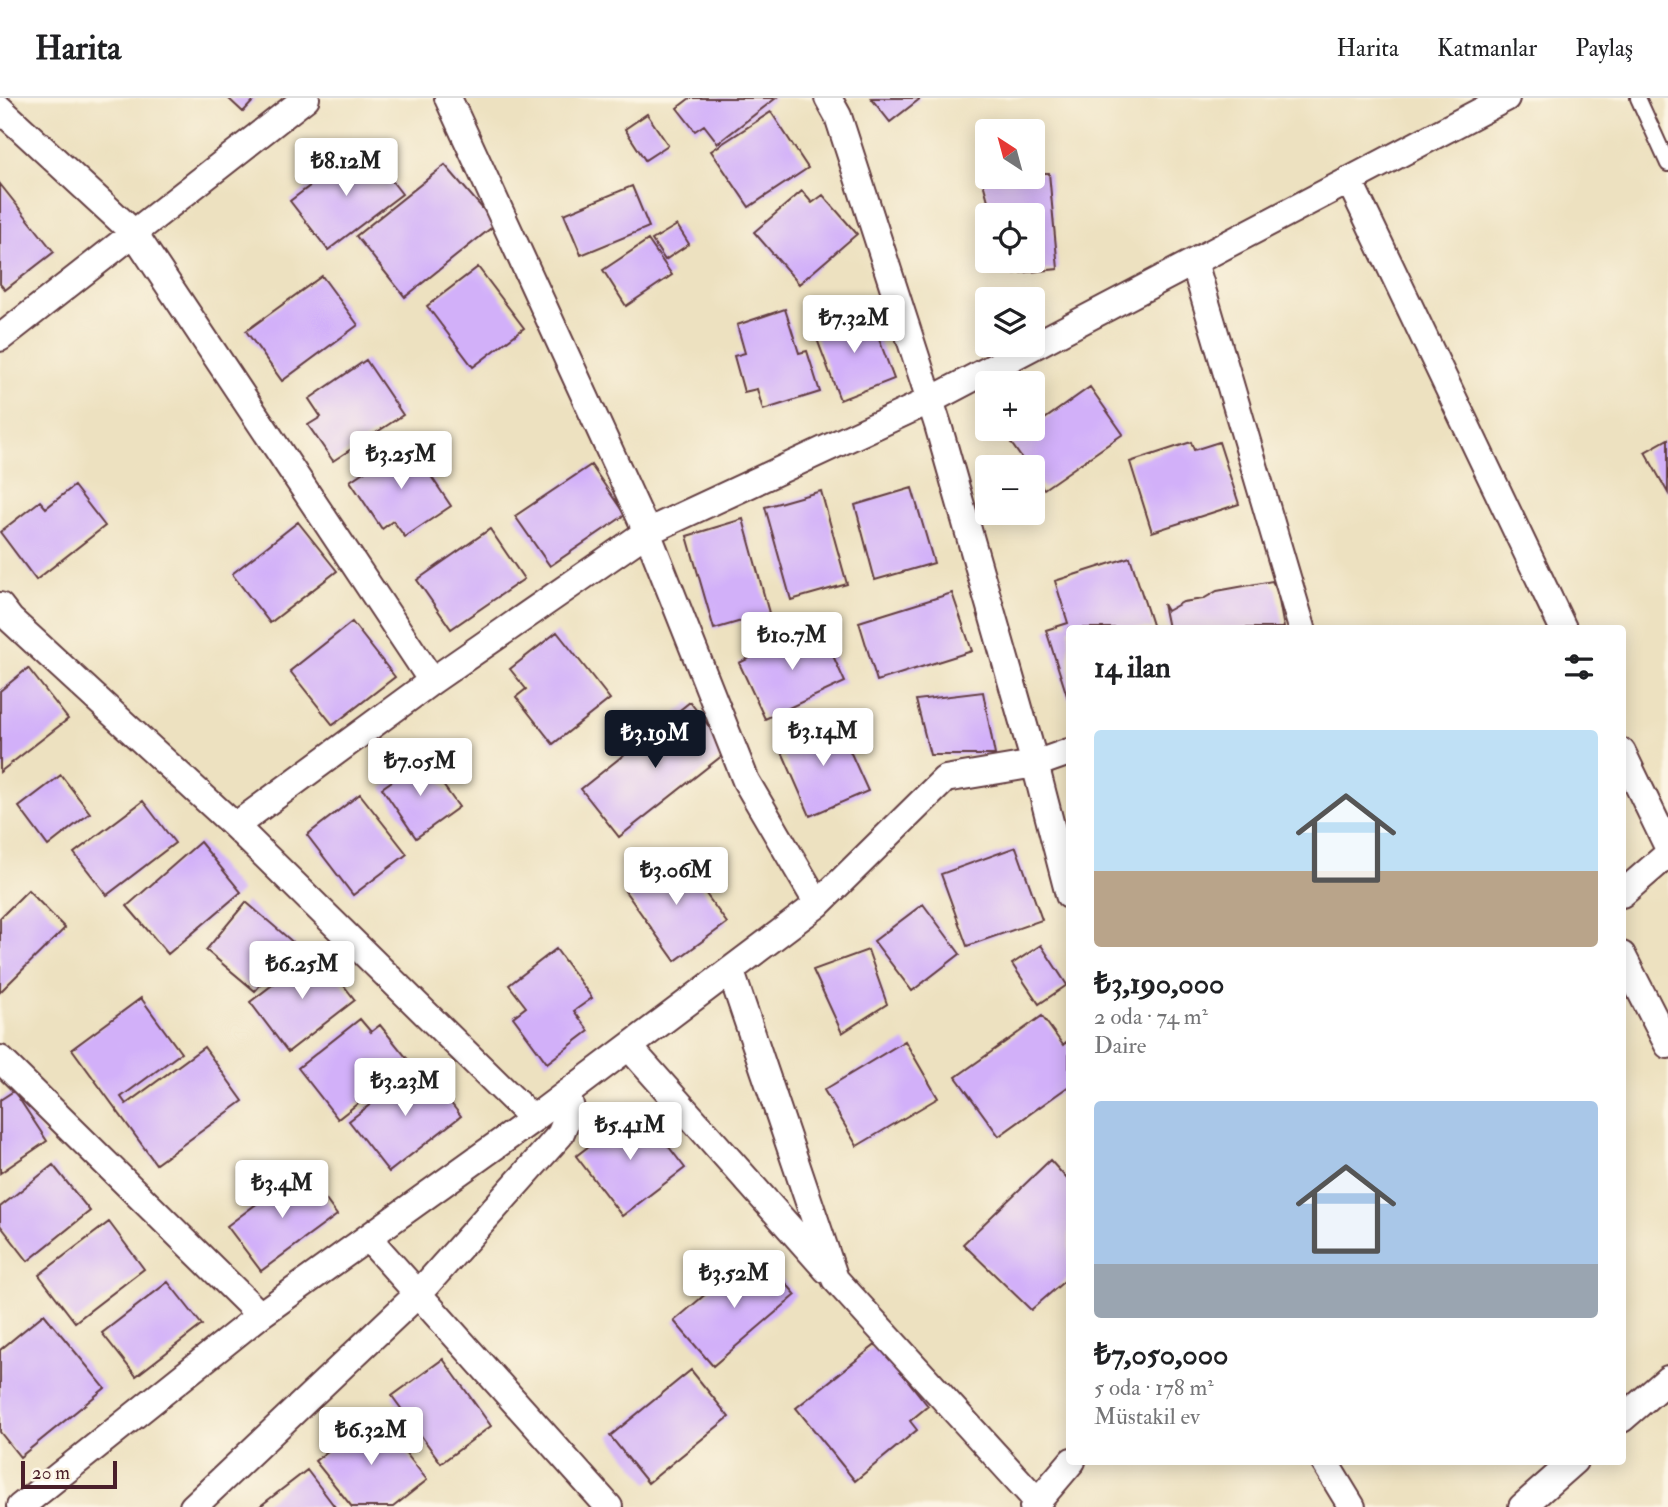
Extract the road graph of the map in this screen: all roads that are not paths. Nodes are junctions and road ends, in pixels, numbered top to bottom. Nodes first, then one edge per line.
1 (306, 98) edge
2 (448, 98) edge
3 (828, 98) edge
4 (1506, 98) edge
5 (1638, 98) edge
6 (0, 109) edge
7 (1668, 164) edge
8 (1349, 180) junction
9 (134, 233) junction
10 (1194, 262) junction
11 (0, 338) edge
12 (931, 400) junction
13 (648, 532) junction
14 (3, 618) edge
15 (1301, 625) edge
16 (1562, 625) edge
17 (432, 681) junction
18 (1066, 753) edge
19 (1626, 760) edge
20 (1035, 764) junction
21 (235, 826) junction
22 (1668, 847) edge
23 (1668, 854) edge
24 (1066, 883) edge
25 (1626, 891) edge
26 (818, 904) junction
27 (1626, 961) edge
28 (732, 972) junction
29 (1661, 1017) edge
30 (1668, 1045) edge
31 (629, 1048) junction
32 (0, 1059) edge
33 (567, 1093) junction
34 (533, 1119) junction
35 (368, 1238) junction
36 (835, 1279) junction
37 (418, 1294) junction
38 (260, 1315) junction
39 (1668, 1379) edge
40 (1626, 1416) edge
41 (1069, 1465) edge
42 (1326, 1465) edge
43 (1569, 1465) edge
44 (1035, 1505) edge
45 (19, 1507) edge
46 (193, 1507) edge
47 (609, 1507) edge
48 (1352, 1507) edge
49 (1522, 1507) edge

1 - 9 street
2 - 13 street
3 - 12 street
4 - 8 street
5 - 7 lane
6 - 9 street
8 - 10 street
8 - 16 street
9 - 11 street
9 - 17 street
10 - 12 street
10 - 15 street
12 - 13 street
12 - 20 street
13 - 17 street
13 - 26 street
14 - 21 street
17 - 21 street
18 - 20 street
19 - 22 street
20 - 24 street
20 - 26 street
21 - 34 street
23 - 25 street
26 - 28 street
27 - 29 street
28 - 31 street
28 - 36 street
29 - 30 street
31 - 33 street
31 - 36 street
32 - 38 street
33 - 34 street
33 - 37 street
34 - 35 street
35 - 37 street
35 - 38 street
36 - 44 street
37 - 46 street
37 - 47 street
38 - 45 street
39 - 40 street
41 - 44 street
42 - 48 street
43 - 49 street

